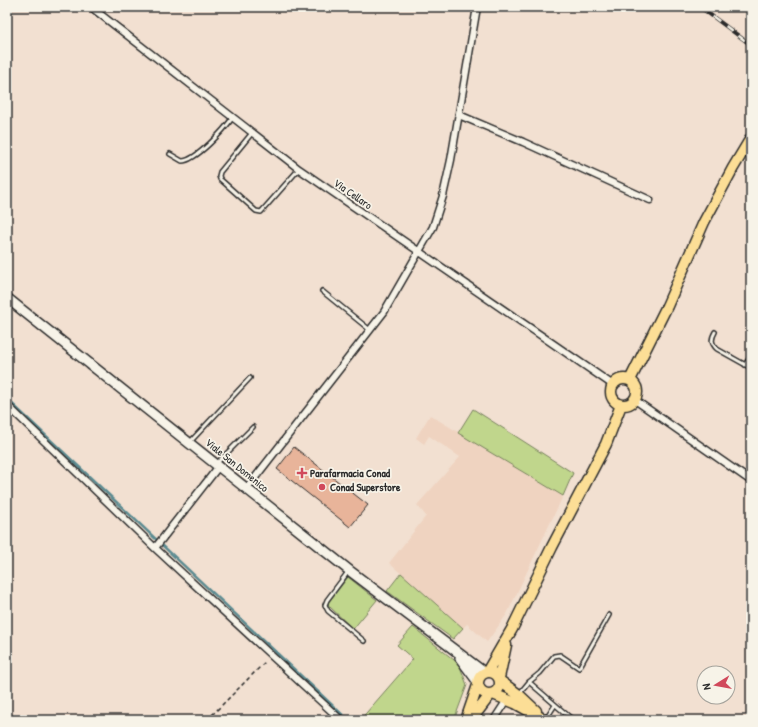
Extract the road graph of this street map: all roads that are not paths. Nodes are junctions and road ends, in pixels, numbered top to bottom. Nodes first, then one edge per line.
1 (92, 7) edge
2 (478, 7) edge
3 (459, 115) junction
4 (233, 117) junction
5 (252, 133) junction
6 (751, 138) edge
7 (170, 154) dead end
8 (299, 169) junction
9 (650, 200) dead end
10 (420, 253) junction
11 (322, 291) dead end
12 (7, 298) edge
13 (371, 330) junction
14 (715, 332) dead end
15 (751, 356) edge
16 (745, 365) junction
17 (751, 368) edge
18 (250, 378) dead end
19 (630, 380) junction
20 (613, 385) junction
21 (635, 400) junction
22 (7, 405) edge
23 (621, 405) junction
24 (253, 427) dead end
25 (189, 443) junction
26 (218, 465) junction
27 (751, 481) edge
28 (246, 488) junction
29 (156, 546) junction
30 (350, 571) junction
31 (609, 614) dead end
32 (508, 637) junction
33 (364, 641) dead end
34 (453, 649) junction
35 (486, 672) junction
36 (500, 680) junction
37 (528, 682) junction
38 (478, 683) junction
39 (492, 694) junction
40 (519, 695) junction
41 (507, 700) junction
42 (555, 706) junction
43 (543, 719) edge
44 (341, 720) edge
45 (466, 720) edge
46 (471, 720) edge
47 (494, 720) edge
48 (573, 720) edge

1 - 4 street, Via Cellaro
2 - 3 street
3 - 9 street
3 - 10 street
4 - 5 street, Via Cellaro
4 - 7 lane
5 - 8 street, Via Cellaro
5 - 8 lane
6 - 19 main road
8 - 10 street, Via Cellaro
10 - 13 street
10 - 20 street, Via Cellaro
11 - 13 lane
12 - 25 main road, Viale San Domenico
13 - 28 street
14 - 16 lane
15 - 16 lane
16 - 17 lane
18 - 25 lane
19 - 20 main road
19 - 21 main road
20 - 23 main road
21 - 23 main road
21 - 27 street
22 - 29 street
23 - 32 main road
24 - 26 lane
25 - 26 main road, Viale San Domenico
26 - 28 main road, Viale San Domenico
26 - 29 street
28 - 30 main road, Viale San Domenico
29 - 44 street
30 - 33 lane
30 - 34 main road, Viale San Domenico
31 - 37 lane
32 - 35 main road
32 - 36 main road
34 - 35 main road, Viale San Domenico
34 - 38 main road, Viale San Domenico
35 - 36 main road
35 - 38 main road
36 - 39 main road
36 - 40 main road
37 - 40 lane
37 - 42 lane
38 - 39 main road
38 - 45 main road
39 - 41 main road
39 - 46 main road
40 - 43 main road
41 - 43 main road
41 - 47 street
42 - 43 lane
42 - 48 lane

